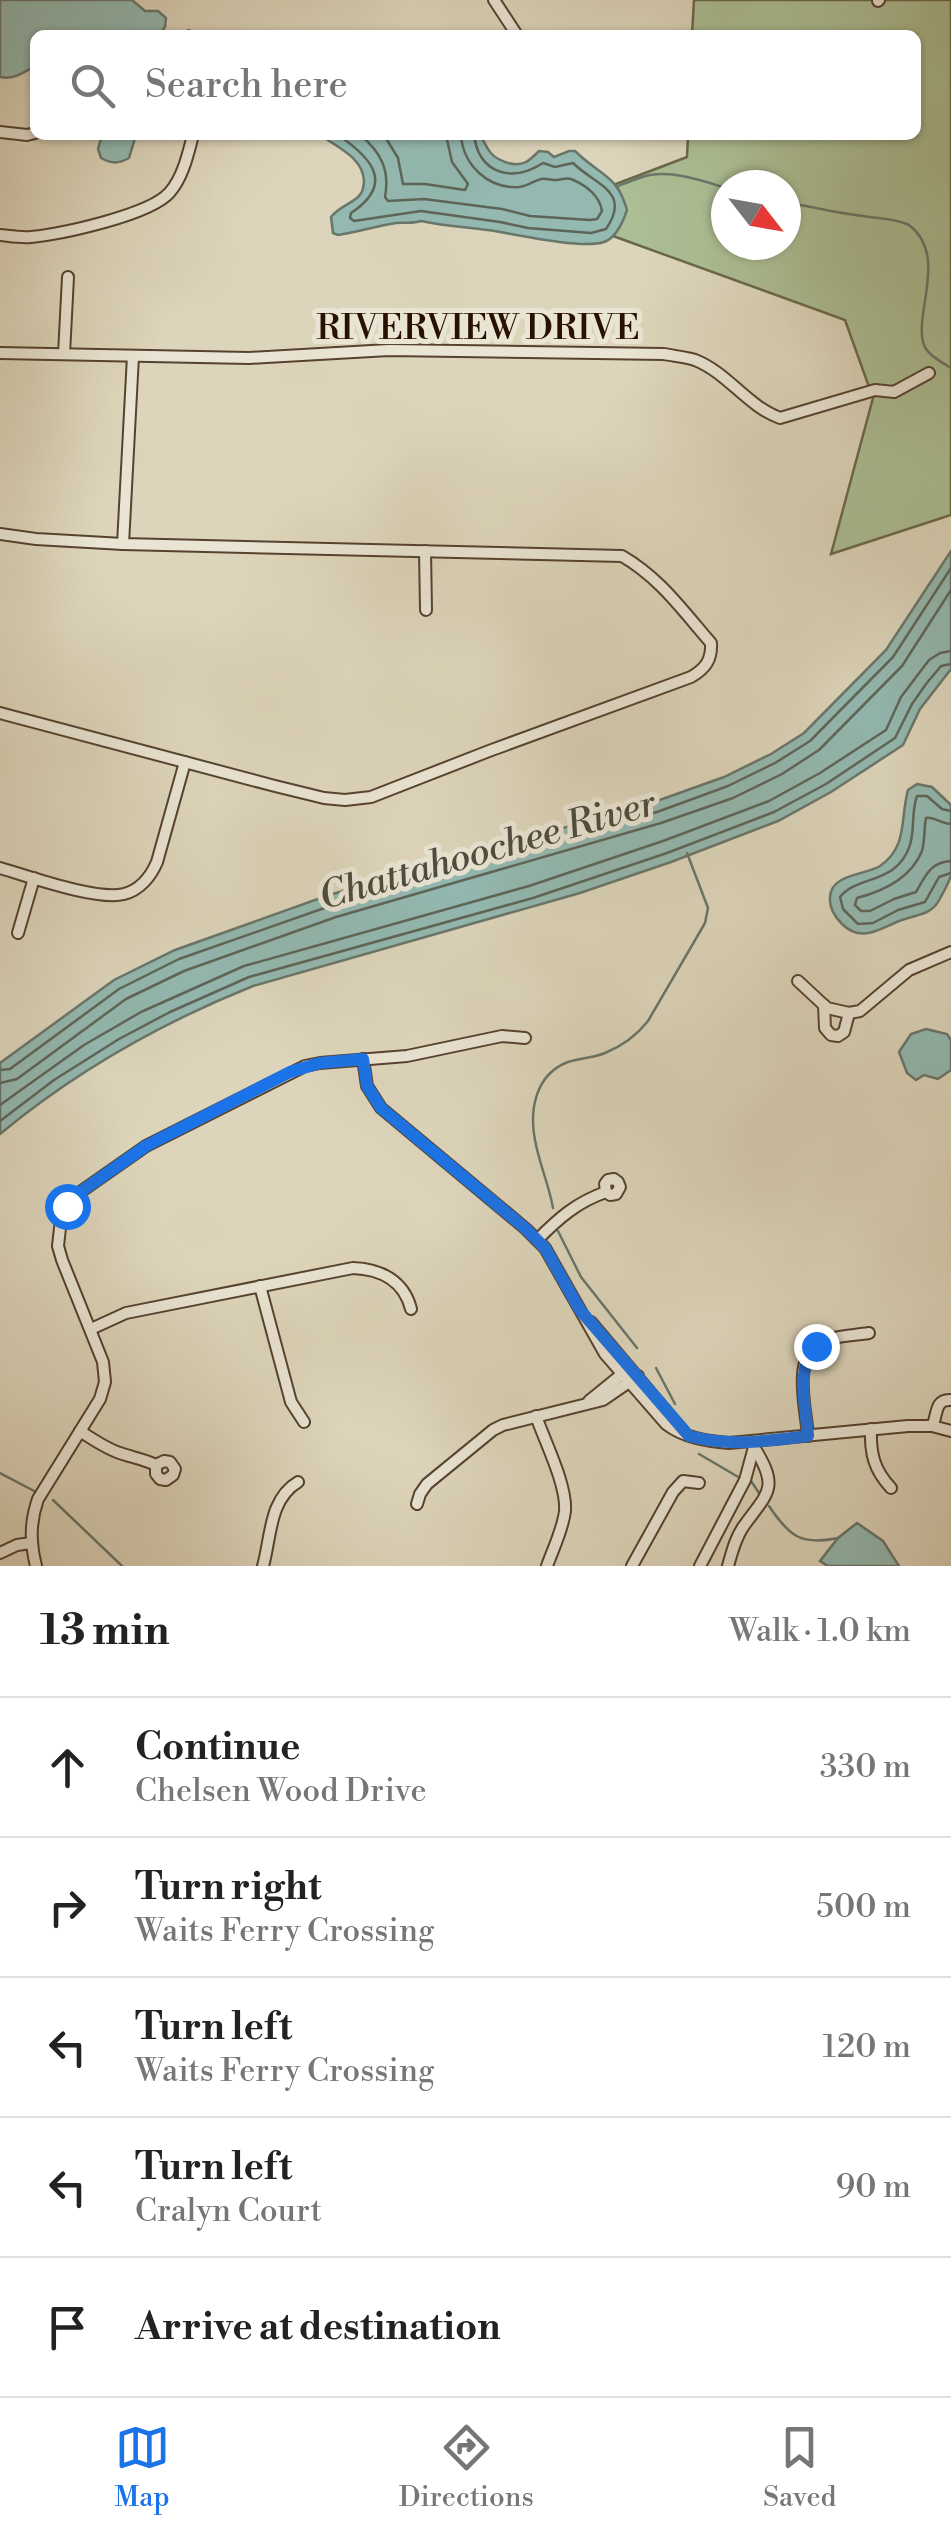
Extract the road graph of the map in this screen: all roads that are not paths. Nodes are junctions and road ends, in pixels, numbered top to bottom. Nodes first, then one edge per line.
1 (494, 0) edge
2 (512, 30) edge
3 (0, 132) edge
4 (30, 134) edge
5 (192, 140) edge
6 (0, 236) edge
7 (68, 277) dead end
8 (0, 352) edge
9 (64, 354) junction
10 (132, 356) junction
11 (930, 374) dead end
12 (0, 534) edge
13 (123, 544) junction
14 (425, 552) junction
15 (426, 610) dead end
16 (0, 713) edge
17 (185, 762) junction
18 (0, 868) edge
19 (34, 878) junction
20 (18, 933) dead end
21 (951, 952) edge
22 (798, 981) dead end
23 (824, 1005) junction
24 (848, 1012) junction
25 (525, 1038) dead end
26 (363, 1059) junction
27 (606, 1192) dead end
28 (536, 1240) junction
29 (260, 1286) junction
30 (411, 1309) dead end
31 (91, 1329) junction
32 (869, 1333) dead end
33 (630, 1375) junction
34 (951, 1400) edge
35 (536, 1416) junction
36 (304, 1422) dead end
37 (932, 1426) junction
38 (871, 1429) junction
39 (80, 1431) junction
40 (951, 1431) edge
41 (808, 1436) junction
42 (754, 1444) junction
43 (156, 1466) dead end
44 (298, 1482) dead end
45 (699, 1484) dead end
46 (892, 1488) dead end
47 (735, 1499) junction
48 (417, 1504) dead end
49 (757, 1512) junction
50 (30, 1543) junction
51 (709, 1550) junction
52 (0, 1554) edge
53 (729, 1563) edge
54 (36, 1566) edge
55 (263, 1566) edge
56 (547, 1566) edge
57 (632, 1566) edge
58 (700, 1566) edge

1 - 2 street
3 - 4 street
5 - 6 street
7 - 9 street
8 - 9 street, RIVERVIEW DRIVE
9 - 10 street, RIVERVIEW DRIVE
10 - 11 street, RIVERVIEW DRIVE
10 - 13 street
12 - 13 street
13 - 14 street
14 - 15 street
14 - 17 street
16 - 17 street
17 - 19 street
18 - 19 street
19 - 20 street
21 - 24 street
22 - 23 street
23 - 24 street
23 - 24 street
25 - 26 street
26 - 28 street
26 - 31 street
27 - 28 street
28 - 33 street
29 - 30 street
29 - 31 street
29 - 36 street
31 - 39 street
32 - 41 street
33 - 35 street
33 - 42 street
34 - 37 street
35 - 48 street
35 - 56 street
37 - 38 street
37 - 40 street
38 - 41 street
38 - 46 street
39 - 43 street
39 - 50 street
41 - 42 street
42 - 47 street
42 - 49 street
44 - 55 street
45 - 57 street
47 - 49 street
47 - 51 street
49 - 53 street
50 - 52 street
50 - 54 street
51 - 53 street
51 - 58 street

